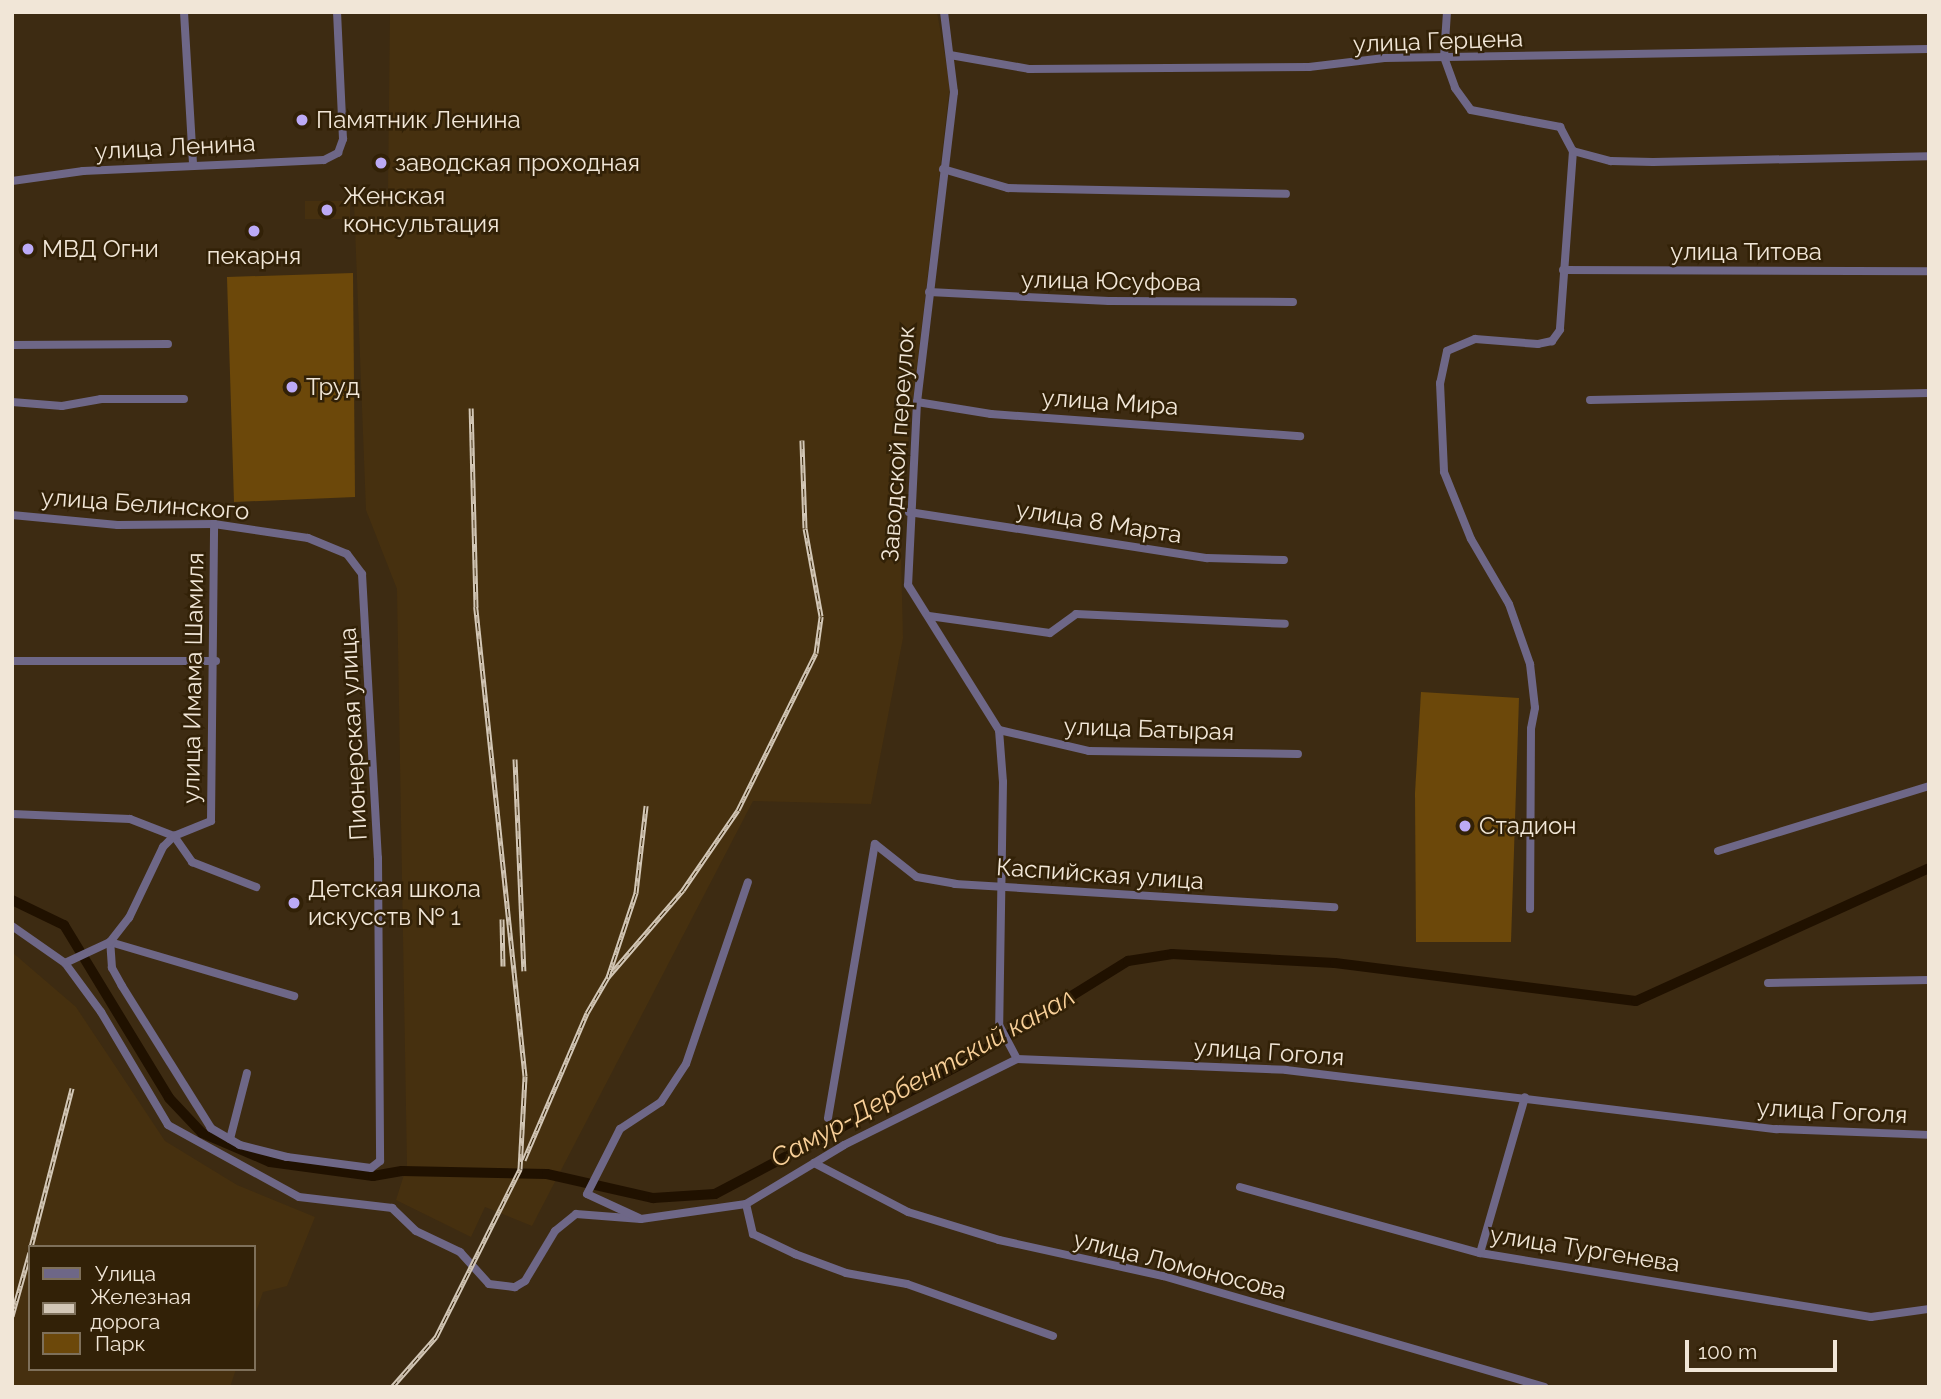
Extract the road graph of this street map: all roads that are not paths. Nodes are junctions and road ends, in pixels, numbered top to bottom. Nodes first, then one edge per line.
1 (184, 12) edge
2 (337, 12) edge
3 (944, 12) edge
4 (1447, 12) edge
5 (1929, 49) edge
6 (950, 55) junction
7 (1444, 57) junction
8 (1573, 151) junction
9 (1929, 156) edge
10 (193, 164) junction
11 (943, 169) junction
12 (12, 181) edge
13 (1286, 194) dead end
14 (1563, 270) junction
15 (1929, 271) edge
16 (929, 292) junction
17 (1293, 302) dead end
18 (168, 344) dead end
19 (12, 345) edge
20 (1929, 393) edge
21 (184, 399) dead end
22 (1590, 400) dead end
23 (12, 402) edge
24 (917, 402) junction
25 (1300, 436) dead end
26 (909, 512) junction
27 (12, 515) edge
28 (214, 524) junction
29 (1284, 560) dead end
30 (367, 600) joint
31 (925, 613) junction
32 (1285, 624) dead end
33 (12, 661) edge
34 (216, 661) junction
35 (999, 730) junction
36 (1298, 754) dead end
37 (1929, 786) edge
38 (12, 814) edge
39 (174, 836) junction
40 (1718, 851) dead end
41 (748, 882) dead end
42 (256, 887) dead end
43 (1002, 887) junction
44 (1334, 907) dead end
45 (1530, 909) dead end
46 (12, 926) edge
47 (110, 942) junction
48 (65, 963) junction
49 (1929, 980) edge
50 (1769, 983) dead end
51 (294, 996) dead end
52 (1017, 1059) junction
53 (247, 1073) dead end
54 (1525, 1097) junction
55 (828, 1118) dead end
56 (1929, 1135) edge
57 (230, 1139) junction
58 (814, 1163) junction
59 (1240, 1187) dead end
60 (746, 1204) junction
61 (641, 1219) junction
62 (1480, 1253) junction
63 (1929, 1309) edge
64 (1053, 1336) dead end
65 (1544, 1387) edge

1 - 10 street
2 - 10 street, улица Ленина
3 - 6 street, Заводской переулок
4 - 7 street
5 - 7 street, улица Герцена
6 - 7 street, улица Герцена
6 - 11 street, Заводской переулок
7 - 8 street
8 - 9 street
8 - 14 street
10 - 12 street, улица Ленина
11 - 13 street
11 - 16 street, Заводской переулок
14 - 15 street, улица Титова
14 - 45 street
16 - 17 street, улица Юсуфова
16 - 24 street, Заводской переулок
18 - 19 street
20 - 22 street
21 - 23 street
24 - 25 street, улица Мира
24 - 26 street, Заводской переулок
26 - 29 street, улица 8 Марта
26 - 31 street, Заводской переулок
27 - 28 street, улица Белинского
28 - 30 street, улица Белинского
28 - 34 street, улица Имама Шамиля
30 - 57 street, Пионерская улица
31 - 32 street
31 - 35 street, Заводской переулок
33 - 34 street
34 - 39 street, улица Имама Шамиля
35 - 36 street, улица Батырая
35 - 43 street
37 - 40 street
38 - 39 street
39 - 42 street
39 - 47 street, улица Имама Шамиля
41 - 61 street
43 - 44 street, Каспийская улица
43 - 52 street
43 - 55 street, Каспийская улица
46 - 48 street
47 - 48 street
47 - 51 street
47 - 57 street
48 - 61 street, улица Гоголя
49 - 50 street
52 - 54 street, улица Гоголя
52 - 58 street, улица Гоголя
53 - 57 street
54 - 56 street, улица Гоголя
54 - 62 street
58 - 60 street, улица Гоголя
58 - 65 street, улица Ломоносова
59 - 62 street, улица Тургенева
60 - 61 street, улица Гоголя
60 - 64 street
62 - 63 street, улица Тургенева

